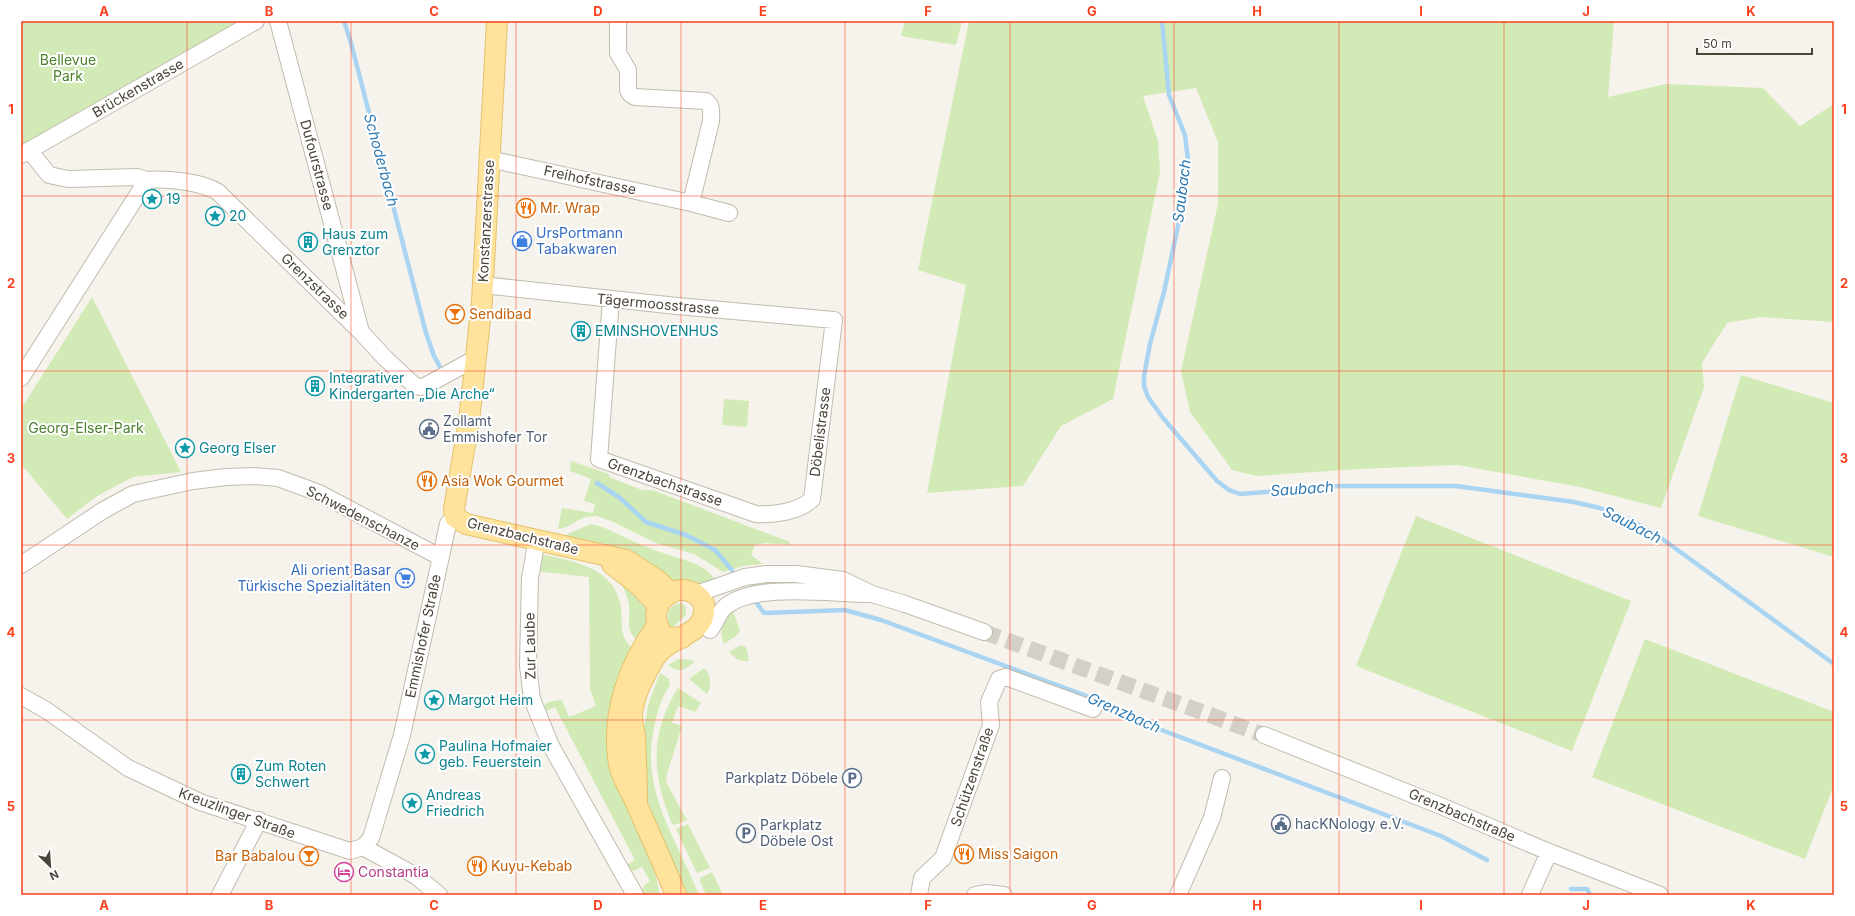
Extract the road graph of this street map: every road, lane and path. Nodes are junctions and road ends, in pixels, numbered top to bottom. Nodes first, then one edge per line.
1 (256, 21) edge
2 (278, 21) edge
3 (497, 21) edge
4 (618, 21) edge
5 (25, 153) edge
6 (489, 159) junction
7 (147, 180) junction
8 (691, 203) junction
9 (729, 213) dead end
10 (483, 285) junction
11 (611, 299) junction
12 (834, 320) joint
13 (361, 332) junction
14 (475, 361) junction
15 (21, 378) edge
16 (469, 421) joint
17 (770, 514) joint
18 (455, 516) junction
19 (537, 539) junction
20 (440, 557) junction
21 (21, 565) edge
22 (696, 594) junction
23 (872, 594) junction
24 (665, 599) junction
25 (706, 624) junction
26 (657, 626) junction
27 (984, 632) tunnel mouth
28 (686, 643) junction
29 (21, 696) edge
30 (1093, 709) dead end
31 (1264, 735) tunnel mouth
32 (1222, 778) dead end
33 (637, 804) junction
34 (259, 820) junction
35 (363, 847) junction
36 (1548, 852) junction
37 (220, 895) edge
38 (439, 895) edge
39 (636, 895) edge
40 (676, 895) edge
41 (919, 895) edge
42 (975, 895) edge
43 (1004, 895) edge
44 (1178, 895) edge
45 (1530, 895) edge
46 (1660, 895) edge

1 - 5 street, Brückenstrasse
2 - 13 street, Dufourstrasse
3 - 6 main road, Konstanzerstrasse
4 - 8 street
5 - 7 street, Grenzstrasse
6 - 8 street, Freihofstrasse
6 - 10 main road, Konstanzerstrasse
7 - 13 street, Grenzstrasse
7 - 15 street
8 - 9 street, Freihofstrasse
10 - 11 street, Tägermoosstrasse
10 - 14 main road, Konstanzerstrasse
11 - 12 street, Tägermoosstrasse
11 - 17 street, Grenzbachstrasse
12 - 17 street, Döbelistrasse
13 - 14 street, Grenzstrasse
14 - 16 main road, Konstanzerstrasse
16 - 18 main road, Emmishofer Straße
18 - 19 main road, Grenzbachstraße
18 - 20 street, Emmishofer Straße
19 - 24 main road, Grenzbachstraße
19 - 39 street, Zur Laube
20 - 21 street, Schwedenschanze
20 - 35 street, Emmishofer Straße
22 - 23 street
22 - 24 main road
22 - 25 main road
23 - 25 street
23 - 27 street
24 - 26 main road
25 - 28 main road
26 - 28 main road
26 - 33 main road
28 - 33 main road
29 - 34 street, Kreuzlinger Straße
30 - 41 street, Schützenstraße
31 - 36 street, Grenzbachstraße
32 - 44 street
33 - 40 main road
34 - 35 street, Kreuzlinger Straße
34 - 37 street
35 - 38 street
36 - 45 street
36 - 46 street, Grenzbachstraße
42 - 43 street

